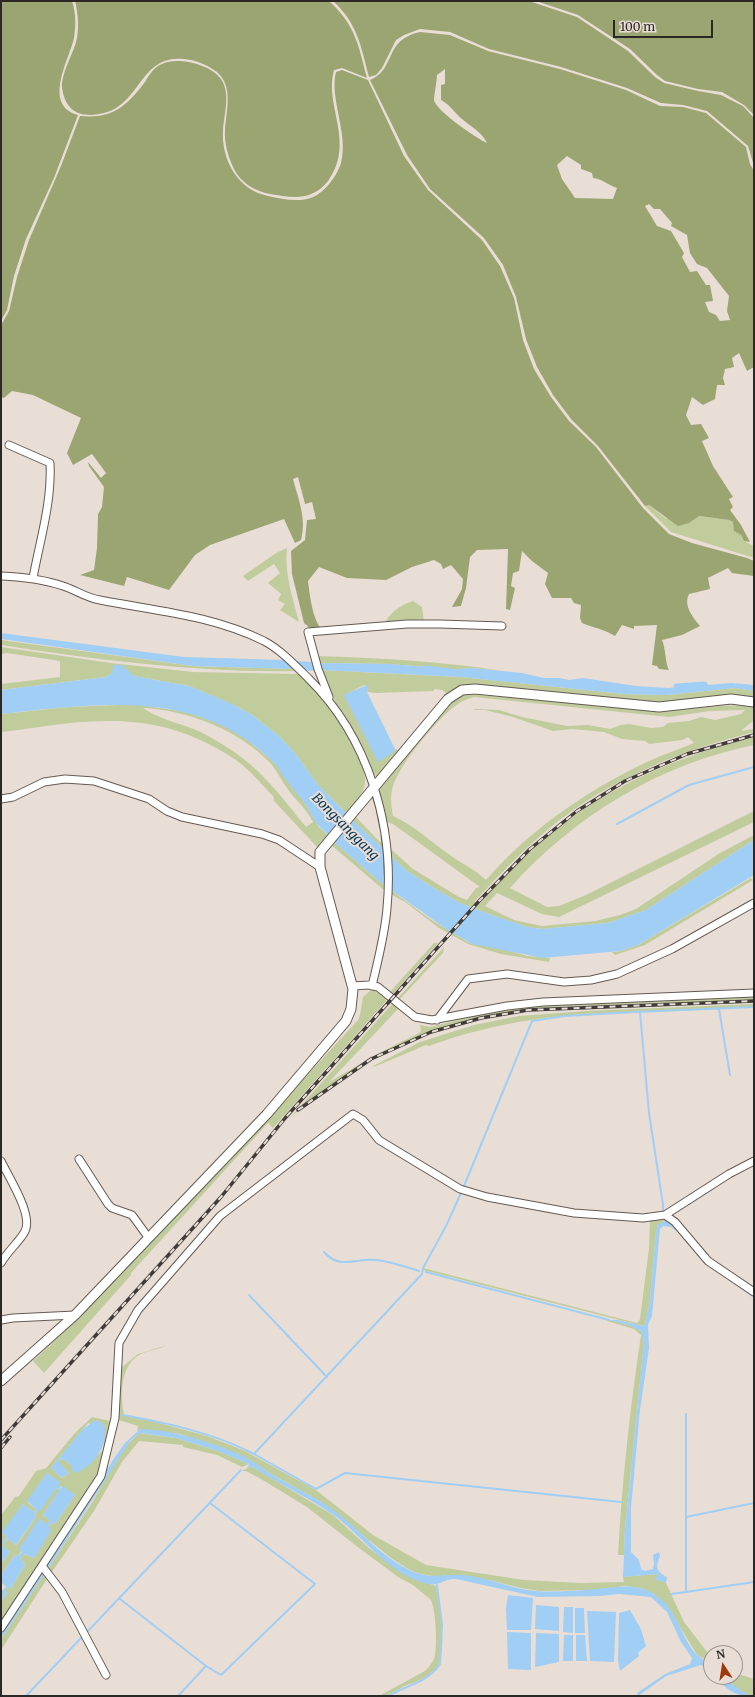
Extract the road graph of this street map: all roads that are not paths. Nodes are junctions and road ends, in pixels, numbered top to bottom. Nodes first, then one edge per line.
1 (9, 445) dead end
2 (1, 576) edge
3 (32, 578) junction
4 (502, 626) dead end
5 (331, 702) junction
6 (754, 702) edge
7 (375, 786) junction
8 (1, 799) edge
9 (320, 867) junction
10 (754, 903) edge
11 (352, 986) junction
12 (372, 986) junction
13 (754, 993) edge
14 (437, 1020) junction
15 (79, 1159) dead end
16 (1, 1161) edge
17 (754, 1161) edge
18 (665, 1215) junction
19 (148, 1237) junction
20 (1, 1263) edge
21 (754, 1292) edge
22 (75, 1315) junction
23 (1, 1319) edge
24 (1, 1382) edge
25 (42, 1566) junction
26 (1, 1628) edge
27 (106, 1675) dead end

1 - 3 street
2 - 3 street
3 - 5 street
4 - 5 street
5 - 7 street
6 - 7 main road
7 - 9 main road
7 - 12 street
8 - 9 street
9 - 11 main road
10 - 14 street
11 - 12 street
11 - 19 main road
12 - 14 street
13 - 14 street
15 - 19 street
16 - 20 street
17 - 18 street
18 - 21 street
18 - 25 street
19 - 22 main road
22 - 23 street
22 - 24 main road
25 - 26 street
25 - 27 street

